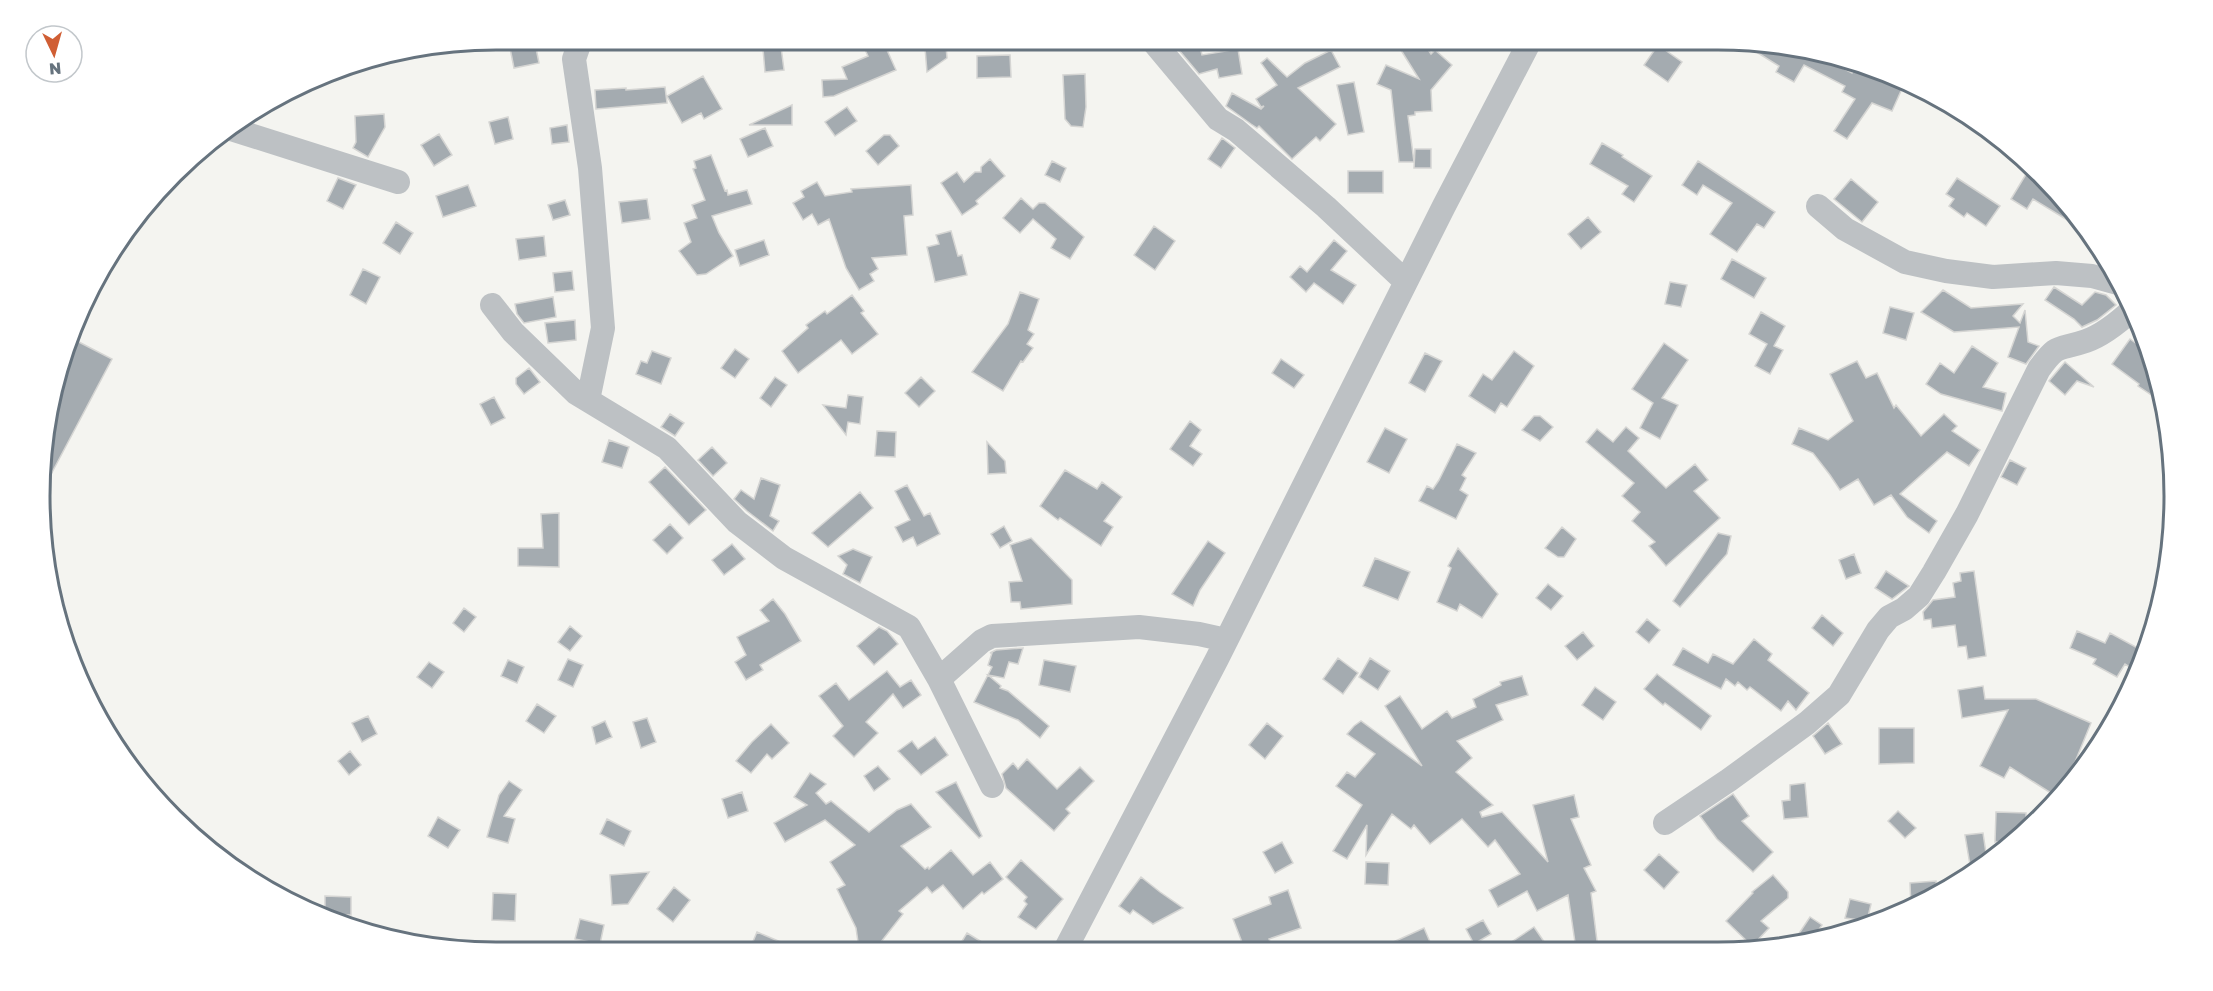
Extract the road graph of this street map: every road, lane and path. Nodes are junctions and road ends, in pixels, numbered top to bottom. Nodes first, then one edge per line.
1 (577, 50) edge
2 (1160, 50) edge
3 (1525, 50) edge
4 (239, 131) edge
5 (398, 182) dead end
6 (1818, 206) dead end
7 (2108, 280) edge
8 (1406, 282) junction
9 (492, 305) dead end
10 (2125, 315) edge
11 (588, 400) junction
12 (1226, 640) junction
13 (939, 679) junction
14 (992, 786) dead end
15 (1665, 823) dead end
16 (1069, 942) edge

1 - 11 street
2 - 8 street
3 - 8 street
4 - 5 street
6 - 7 street
8 - 12 street
9 - 11 street
10 - 15 street
11 - 13 street
12 - 13 street
12 - 16 street
13 - 14 street

